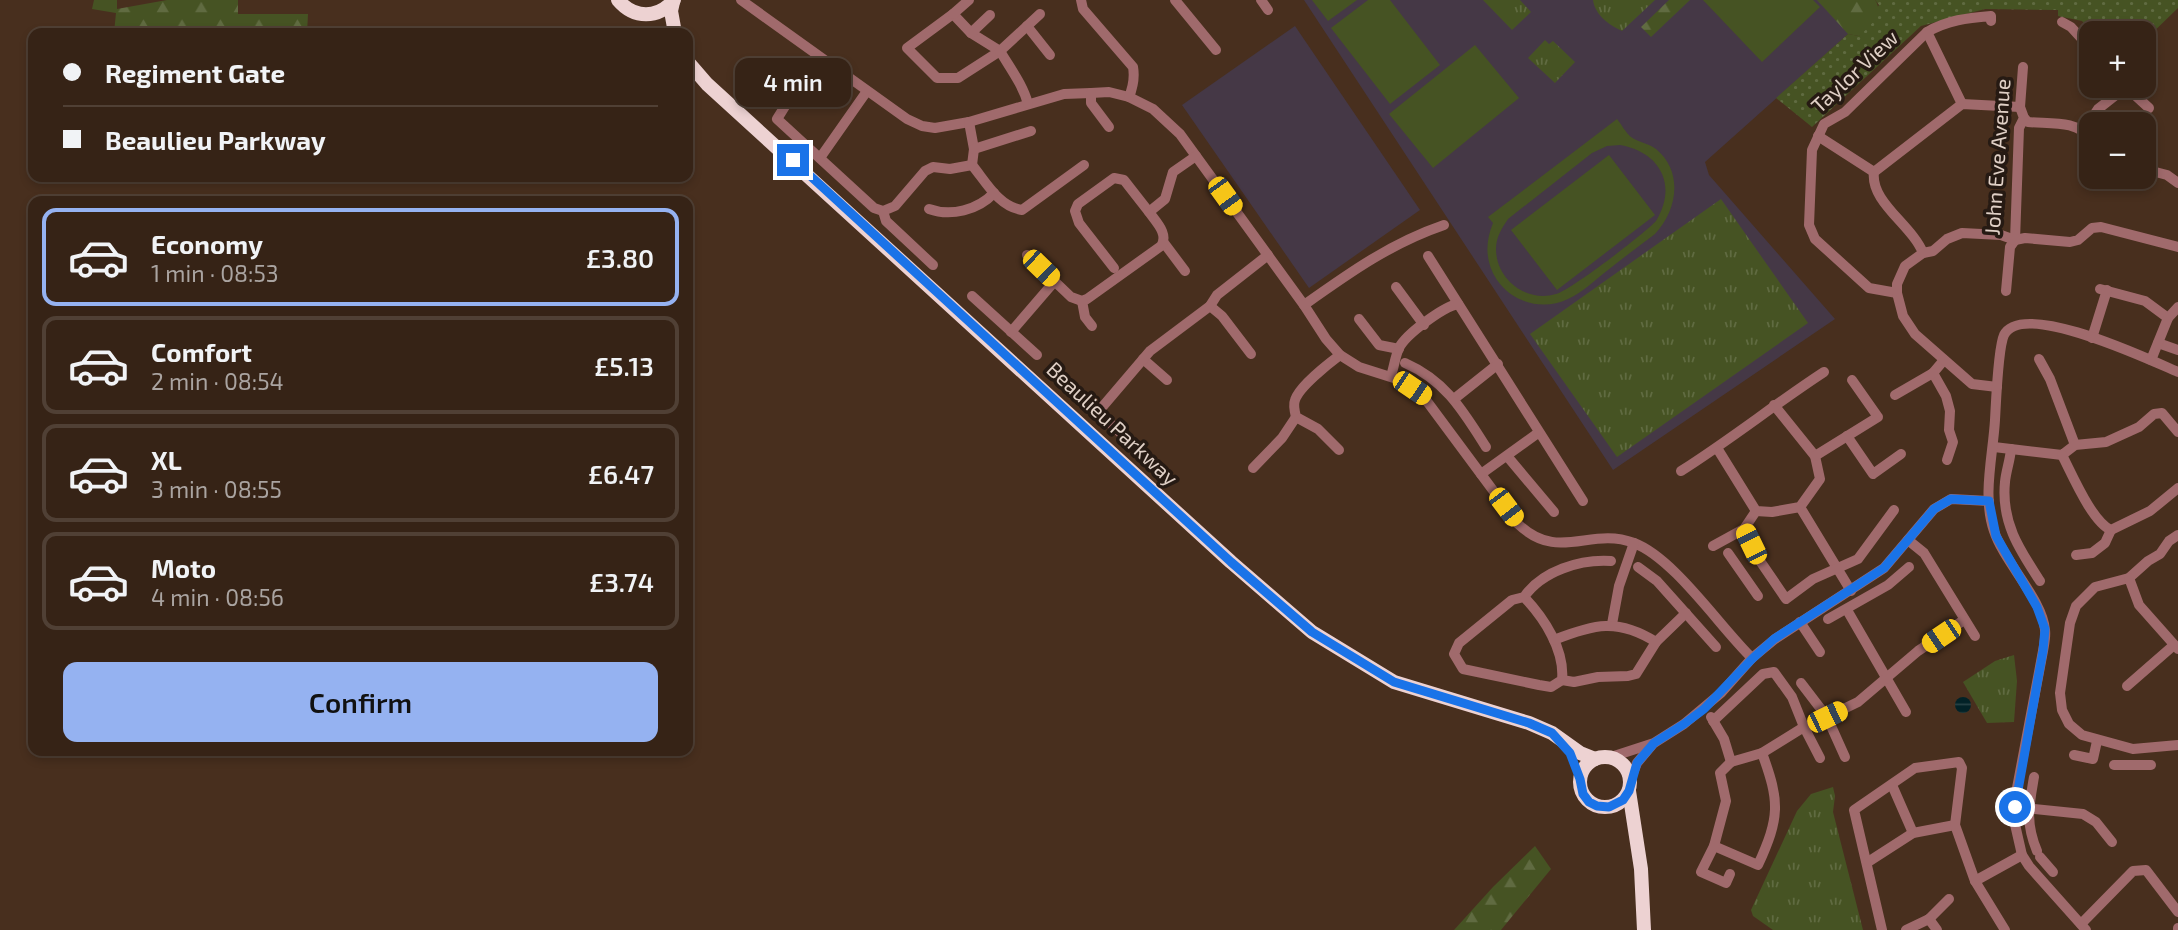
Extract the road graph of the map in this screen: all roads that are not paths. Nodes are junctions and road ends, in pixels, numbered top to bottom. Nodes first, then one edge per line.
1 (618, 0) edge
2 (741, 0) edge
3 (969, 0) edge
4 (1081, 0) edge
5 (1175, 0) edge
6 (1261, 0) edge
7 (673, 1) edge
8 (1268, 10) dead end
9 (953, 14) junction
10 (1040, 14) dead end
11 (647, 15) junction
12 (990, 15) dead end
13 (1991, 21) dead end
14 (2062, 22) dead end
15 (1027, 26) junction
16 (663, 28) edge
17 (674, 28) edge
18 (1927, 32) junction
19 (971, 33) junction
20 (2079, 35) edge
21 (1216, 50) dead end
22 (1000, 51) junction
23 (1050, 55) dead end
24 (2024, 67) dead end
25 (693, 68) edge
26 (797, 87) dead end
27 (867, 91) junction
28 (1091, 93) junction
29 (1129, 97) junction
30 (2111, 98) edge
31 (2139, 98) edge
32 (1028, 104) junction
33 (1962, 104) junction
34 (2149, 108) dead end
35 (2022, 112) junction
36 (2097, 112) edge
37 (970, 122) junction
38 (1109, 127) dead end
39 (2079, 129) edge
40 (1031, 131) dead end
41 (1818, 136) junction
42 (974, 149) junction
43 (1196, 156) junction
44 (820, 159) junction
45 (972, 164) junction
46 (1084, 165) dead end
47 (1874, 172) junction
48 (2156, 172) edge
49 (2178, 183) edge
50 (994, 193) junction
51 (929, 209) dead end
52 (883, 211) junction
53 (1149, 212) junction
54 (1444, 225) dead end
55 (2015, 240) junction
56 (1164, 243) junction
57 (2178, 247) edge
58 (1923, 253) junction
59 (1027, 255) dead end
60 (1268, 256) junction
61 (1428, 256) dead end
62 (933, 265) dead end
63 (1114, 268) dead end
64 (1185, 271) dead end
65 (1054, 282) junction
66 (1396, 286) dead end
67 (2006, 291) dead end
68 (1897, 293) junction
69 (972, 296) dead end
70 (1082, 301) junction
71 (1304, 304) junction
72 (1458, 304) junction
73 (1210, 306) junction
74 (2178, 307) edge
75 (2168, 318) junction
76 (1359, 319) dead end
77 (1424, 325) junction
78 (1092, 326) dead end
79 (1011, 332) junction
80 (2092, 338) junction
81 (2158, 343) junction
82 (1399, 349) junction
83 (2178, 350) edge
84 (1251, 354) dead end
85 (1037, 355) dead end
86 (1340, 355) junction
87 (1143, 359) junction
88 (2039, 359) dead end
89 (1944, 360) junction
90 (2151, 360) junction
91 (1405, 363) dead end
92 (1498, 364) junction
93 (1824, 372) dead end
94 (2178, 372) edge
95 (1933, 373) junction
96 (1391, 376) junction
97 (1167, 380) dead end
98 (1852, 380) dead end
99 (1066, 383) dead end
100 (1997, 387) junction
101 (1895, 395) dead end
102 (1454, 398) junction
103 (1774, 405) junction
104 (1098, 412) junction
105 (1296, 417) junction
106 (2178, 432) edge
107 (1538, 433) junction
108 (1847, 436) junction
109 (1125, 437) dead end
110 (2075, 445) junction
111 (1486, 447) dead end
112 (1994, 447) junction
113 (1717, 448) junction
114 (2011, 449) junction
115 (1339, 450) dead end
116 (1901, 454) dead end
117 (2062, 455) junction
118 (1507, 456) junction
119 (1815, 456) junction
120 (1947, 460) dead end
121 (1253, 468) dead end
122 (1681, 471) dead end
123 (1482, 474) junction
124 (2178, 488) edge
125 (1583, 501) dead end
126 (1989, 501) junction
127 (1800, 507) junction
128 (1894, 510) dead end
129 (1756, 511) junction
130 (1554, 512) dead end
131 (1744, 529) junction
132 (2111, 530) junction
133 (2178, 535) edge
134 (1908, 540) junction
135 (1634, 542) junction
136 (1713, 546) dead end
137 (1728, 553) dead end
138 (2076, 555) dead end
139 (1758, 558) junction
140 (1611, 561) dead end
141 (1638, 567) dead end
142 (1909, 567) dead end
143 (1838, 568) junction
144 (1742, 571) junction
145 (2129, 578) junction
146 (2021, 582) junction
147 (1851, 591) junction
148 (1758, 596) dead end
149 (1524, 597) junction
150 (1847, 610) junction
151 (1686, 613) junction
152 (1828, 619) dead end
153 (1964, 620) junction
154 (1800, 622) junction
155 (1612, 624) junction
156 (1975, 636) dead end
157 (1554, 640) junction
158 (1656, 642) junction
159 (1716, 647) dead end
160 (2176, 647) edge
161 (2043, 651) junction
162 (1820, 652) dead end
163 (2067, 654) junction
164 (1752, 659) junction
165 (1886, 679) junction
166 (1562, 680) junction
167 (1801, 683) dead end
168 (2127, 686) dead end
169 (1704, 709) junction
170 (1906, 712) dead end
171 (1827, 717) junction
172 (1713, 721) junction
173 (1804, 727) junction
174 (1558, 737) junction
175 (2097, 741) junction
176 (1654, 743) junction
177 (2178, 745) edge
178 (2133, 749) junction
179 (1762, 752) junction
180 (2074, 755) dead end
181 (1846, 757) dead end
182 (1611, 758) junction
183 (1820, 758) dead end
184 (1595, 759) junction
185 (1731, 762) junction
186 (2114, 765) dead end
187 (2132, 765) junction
188 (2151, 765) dead end
189 (2034, 777) dead end
190 (1580, 779) junction
191 (1629, 785) junction
192 (1892, 785) junction
193 (1604, 807) junction
194 (2015, 807) junction
195 (2028, 808) junction
196 (1955, 825) junction
197 (1913, 833) junction
198 (1635, 837) junction
199 (2112, 842) dead end
200 (1714, 846) junction
201 (2022, 855) junction
202 (1868, 862) junction
203 (1730, 874) dead end
204 (2036, 874) junction
205 (1975, 881) junction
206 (1949, 899) dead end
207 (2178, 912) edge
208 (1929, 919) junction
209 (2083, 927) edge
210 (1644, 930) edge
211 (1882, 930) edge
212 (1906, 930) edge
213 (1937, 930) edge
214 (2005, 930) edge

1 - 11 highway
2 - 27 street
3 - 9 street
4 - 29 street
5 - 21 street
6 - 8 street
7 - 11 highway
7 - 17 highway
9 - 19 street
9 - 22 street
10 - 15 street
11 - 16 highway
12 - 19 street
13 - 18 street, Taylor View
14 - 20 street
15 - 22 street
15 - 23 street
18 - 33 street
18 - 41 street, Taylor View
19 - 22 street
22 - 32 street
24 - 35 street, John Eve Avenue
25 - 174 highway, Beaulieu Parkway
26 - 44 street
27 - 37 street
27 - 44 street
28 - 29 street
28 - 32 street
28 - 38 street
29 - 43 street
30 - 36 street
31 - 34 street
32 - 37 street
33 - 35 street
33 - 47 street
35 - 39 street
35 - 55 street, John Eve Avenue
37 - 42 street
40 - 42 street
41 - 47 street
41 - 68 street, Taylor View
42 - 45 street
43 - 53 street
43 - 60 street
44 - 52 street
45 - 50 street
45 - 52 street
46 - 50 street
47 - 58 street
48 - 49 street
50 - 51 street
52 - 62 street
53 - 56 street
53 - 63 street
54 - 71 street
55 - 57 street
55 - 58 street
55 - 67 street, John Eve Avenue
56 - 64 street
56 - 70 street
58 - 68 street
59 - 65 street
60 - 71 street
60 - 73 street
61 - 72 street
65 - 70 street
65 - 79 street
66 - 77 street
68 - 89 street
69 - 79 street
70 - 78 street
71 - 86 street
72 - 77 street
72 - 92 street
73 - 84 street
73 - 87 street
74 - 75 street
75 - 80 street
75 - 81 street
76 - 82 street
77 - 82 street
79 - 85 street
80 - 90 street
80 - 100 street
81 - 83 street
81 - 90 street
82 - 96 street
86 - 96 street
86 - 105 street
87 - 97 street
87 - 104 street
88 - 110 street
89 - 95 street
89 - 100 street
90 - 94 street
91 - 102 street
92 - 102 street
92 - 107 street
93 - 103 street
95 - 101 street
95 - 120 street
96 - 123 street
98 - 108 street
99 - 104 street
100 - 112 street
102 - 111 street
103 - 113 street
103 - 119 street
104 - 109 street
105 - 115 street
105 - 121 street
106 - 110 street
107 - 118 street
107 - 125 street
108 - 116 street
108 - 119 street
110 - 117 street
112 - 114 street
112 - 126 street
113 - 122 street
113 - 129 street
114 - 117 street
114 - 146 street
117 - 132 street
118 - 123 street
118 - 130 street
119 - 127 street
123 - 135 street
124 - 132 street
126 - 134 street
126 - 146 street
127 - 129 street
127 - 143 street
128 - 143 street
129 - 131 street
131 - 136 street
131 - 139 street
132 - 138 street
133 - 145 street
134 - 147 street
134 - 153 street
135 - 155 street
135 - 164 street
137 - 144 street
139 - 143 street
139 - 144 street
140 - 149 street
141 - 151 street
142 - 150 street
143 - 147 street
144 - 148 street
145 - 160 street
145 - 163 street
146 - 161 street
147 - 154 street
149 - 157 street
149 - 166 street
150 - 152 street
150 - 165 street
151 - 158 street
151 - 159 street
153 - 156 street
153 - 165 street
154 - 162 street
154 - 164 street
155 - 157 street
155 - 158 street
157 - 166 street
158 - 166 street
160 - 168 street
161 - 163 street
161 - 194 street
163 - 175 street
164 - 169 street
165 - 170 street
165 - 171 street
167 - 171 street
169 - 172 street
169 - 176 street
171 - 181 street
172 - 173 street
172 - 185 street
173 - 179 street
173 - 183 street
174 - 184 highway, Beaulieu Parkway
174 - 190 highway
175 - 178 street
175 - 180 street
176 - 182 street
176 - 191 street
177 - 178 street
178 - 187 street
179 - 185 street
179 - 200 street
182 - 184 highway
182 - 191 highway
184 - 190 highway
185 - 200 street
186 - 187 street
187 - 188 street
189 - 195 street
190 - 193 highway
191 - 193 highway
191 - 198 highway
192 - 196 street
192 - 197 street
192 - 202 street
193 - 198 highway
194 - 195 street
194 - 201 street
195 - 199 street
195 - 204 street
196 - 197 street
196 - 205 street
197 - 202 street
198 - 210 highway
200 - 203 street
201 - 204 street
201 - 205 street
202 - 211 street
204 - 209 street
205 - 214 street
206 - 208 street
207 - 209 street
208 - 212 street
208 - 213 street

